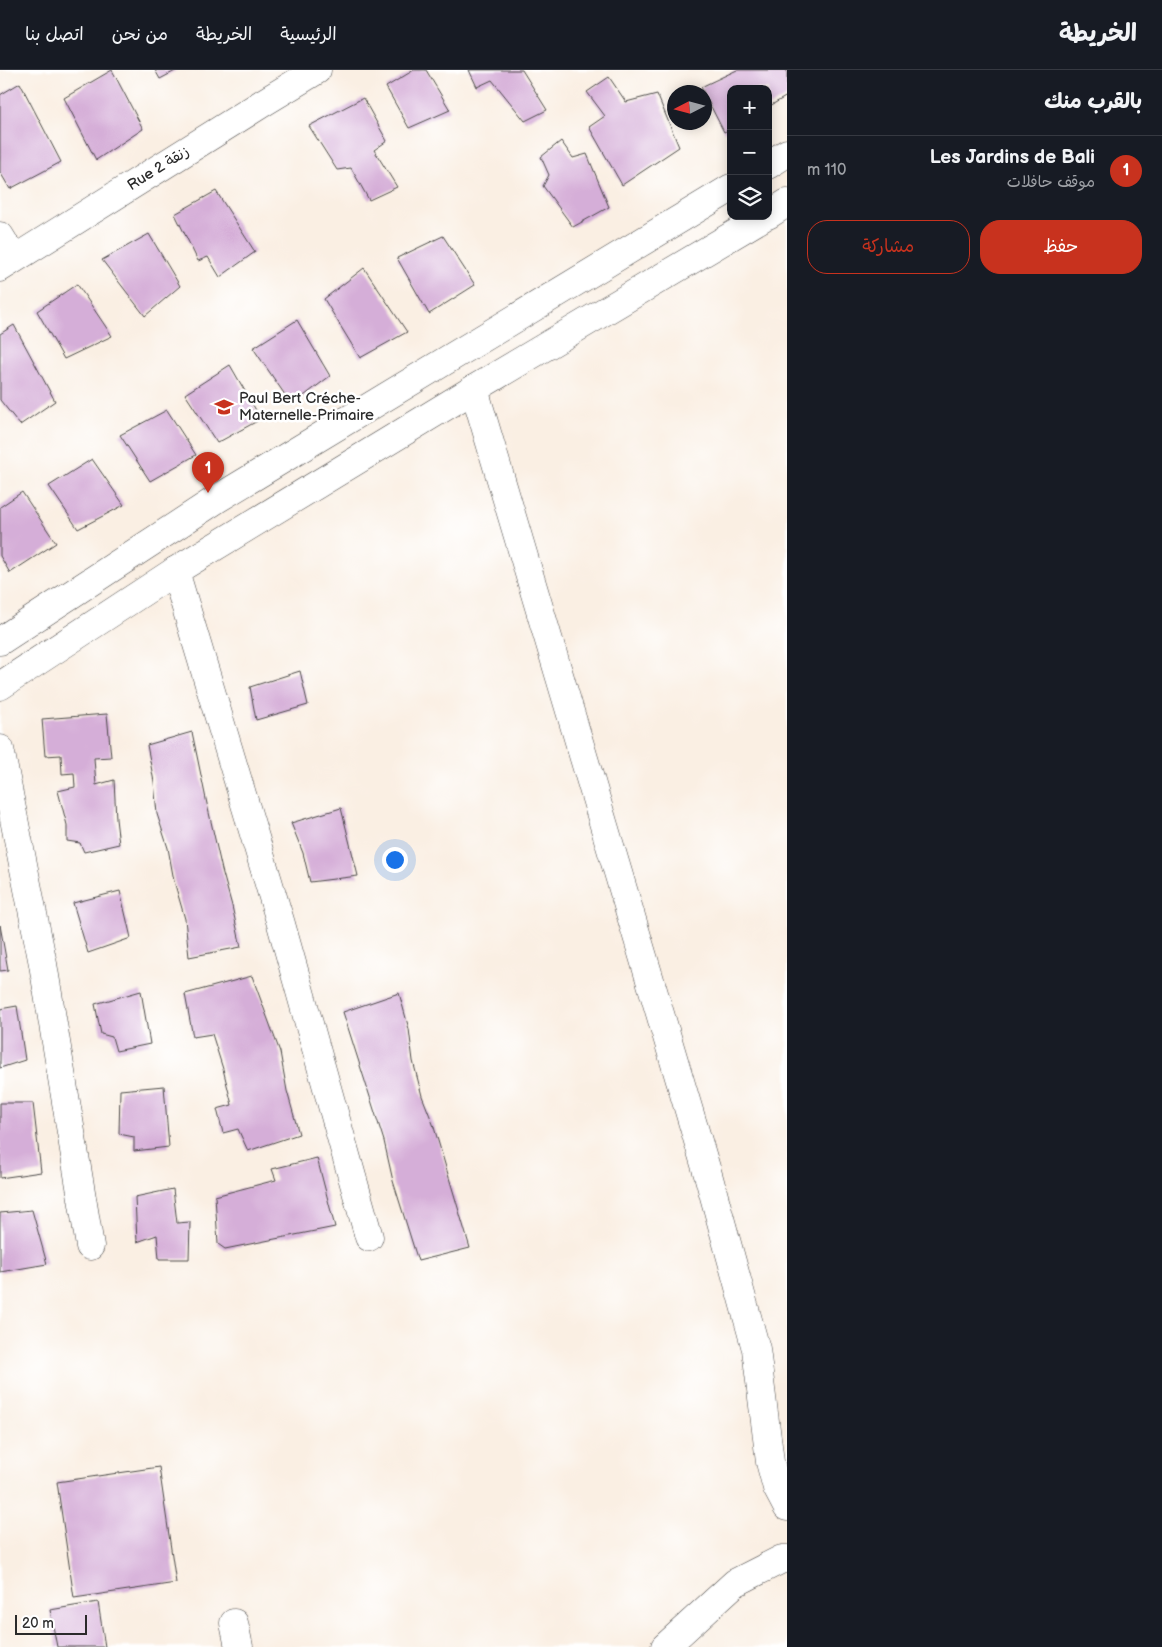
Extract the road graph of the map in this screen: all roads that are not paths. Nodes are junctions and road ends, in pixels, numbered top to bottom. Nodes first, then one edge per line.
1 (317, 70) edge
2 (787, 153) edge
3 (772, 162) edge
4 (727, 190) edge
5 (787, 204) edge
6 (772, 212) edge
7 (759, 220) edge
8 (0, 236) edge
9 (7, 263) edge
10 (474, 389) junction
11 (175, 571) junction
12 (0, 640) edge
13 (0, 686) edge
14 (0, 749) edge
15 (369, 1237) dead end
16 (90, 1246) dead end
17 (787, 1507) edge
18 (787, 1559) edge
19 (665, 1647) edge

1 - 9 street, Rue 2 زنقة
2 - 3 street
4 - 12 street
5 - 6 street
7 - 10 street
8 - 9 street
10 - 11 street
10 - 17 street
11 - 13 street
11 - 15 street
14 - 16 street
18 - 19 street

